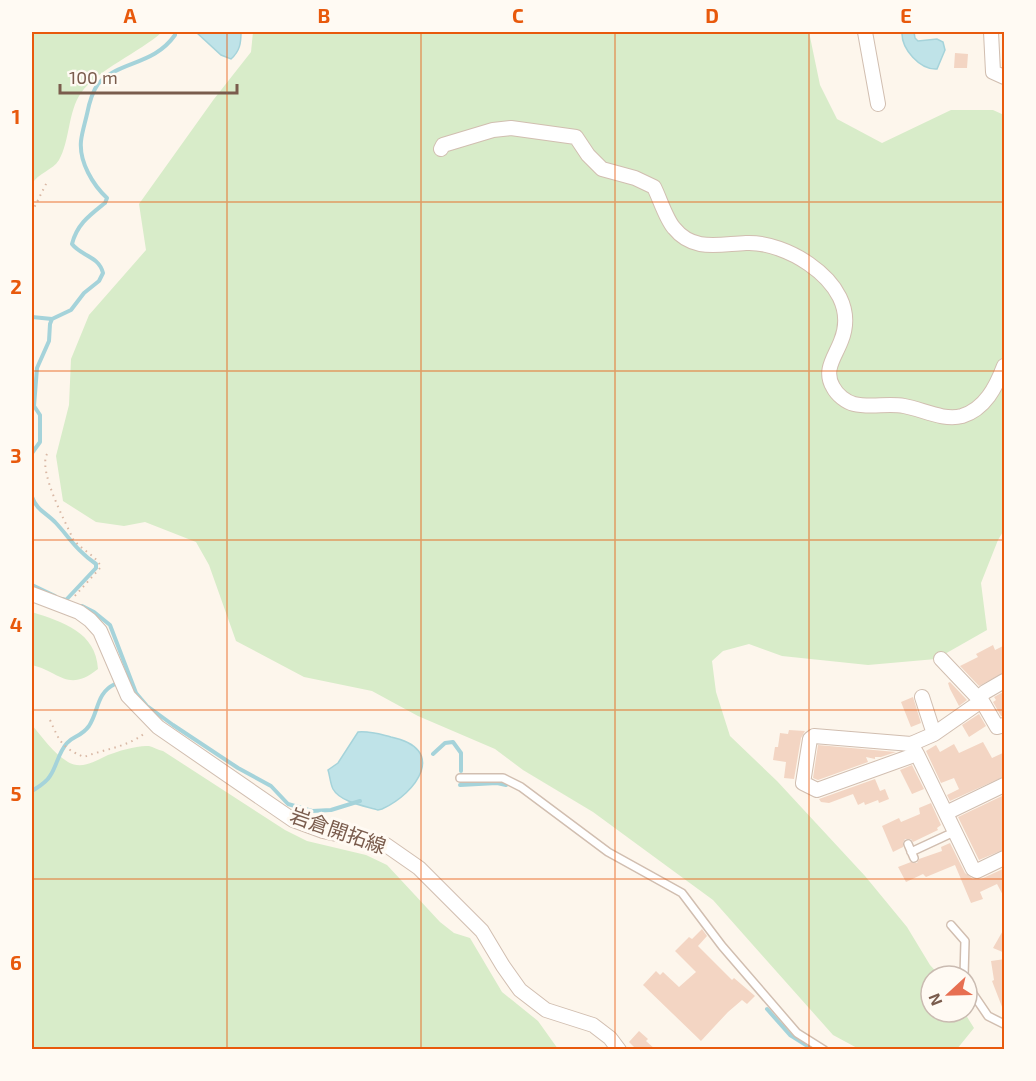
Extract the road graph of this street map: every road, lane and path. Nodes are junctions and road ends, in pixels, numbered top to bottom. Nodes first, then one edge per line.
1 (865, 32) edge
2 (991, 32) edge
3 (1005, 77) edge
4 (879, 104) dead end
5 (441, 149) dead end
6 (47, 182) dead end
7 (32, 212) edge
8 (1005, 366) edge
9 (47, 454) dead end
10 (32, 594) edge
11 (64, 607) junction
12 (941, 659) dead end
13 (1005, 681) edge
14 (922, 697) dead end
15 (978, 698) junction
16 (50, 720) dead end
17 (155, 724) junction
18 (1001, 726) edge
19 (934, 734) junction
20 (914, 749) junction
21 (460, 778) dead end
22 (1005, 785) edge
23 (946, 813) junction
24 (954, 832) junction
25 (908, 844) dead end
26 (1005, 858) edge
27 (951, 925) dead end
28 (964, 964) edge
29 (979, 1003) edge
30 (1005, 1024) edge
31 (619, 1050) edge
32 (824, 1050) edge

1 - 4 street
2 - 3 street
5 - 8 street
6 - 7 path
9 - 11 path
10 - 11 street, 岩倉開拓線
11 - 17 street, 岩倉開拓線
12 - 15 street
13 - 15 street
14 - 19 street
15 - 18 street
15 - 19 street
16 - 17 path
17 - 31 street, 岩倉開拓線
19 - 20 street
20 - 20 street
20 - 23 street
21 - 32 lane
22 - 23 street
23 - 24 street
24 - 25 lane
24 - 26 street
27 - 28 lane
29 - 30 lane

